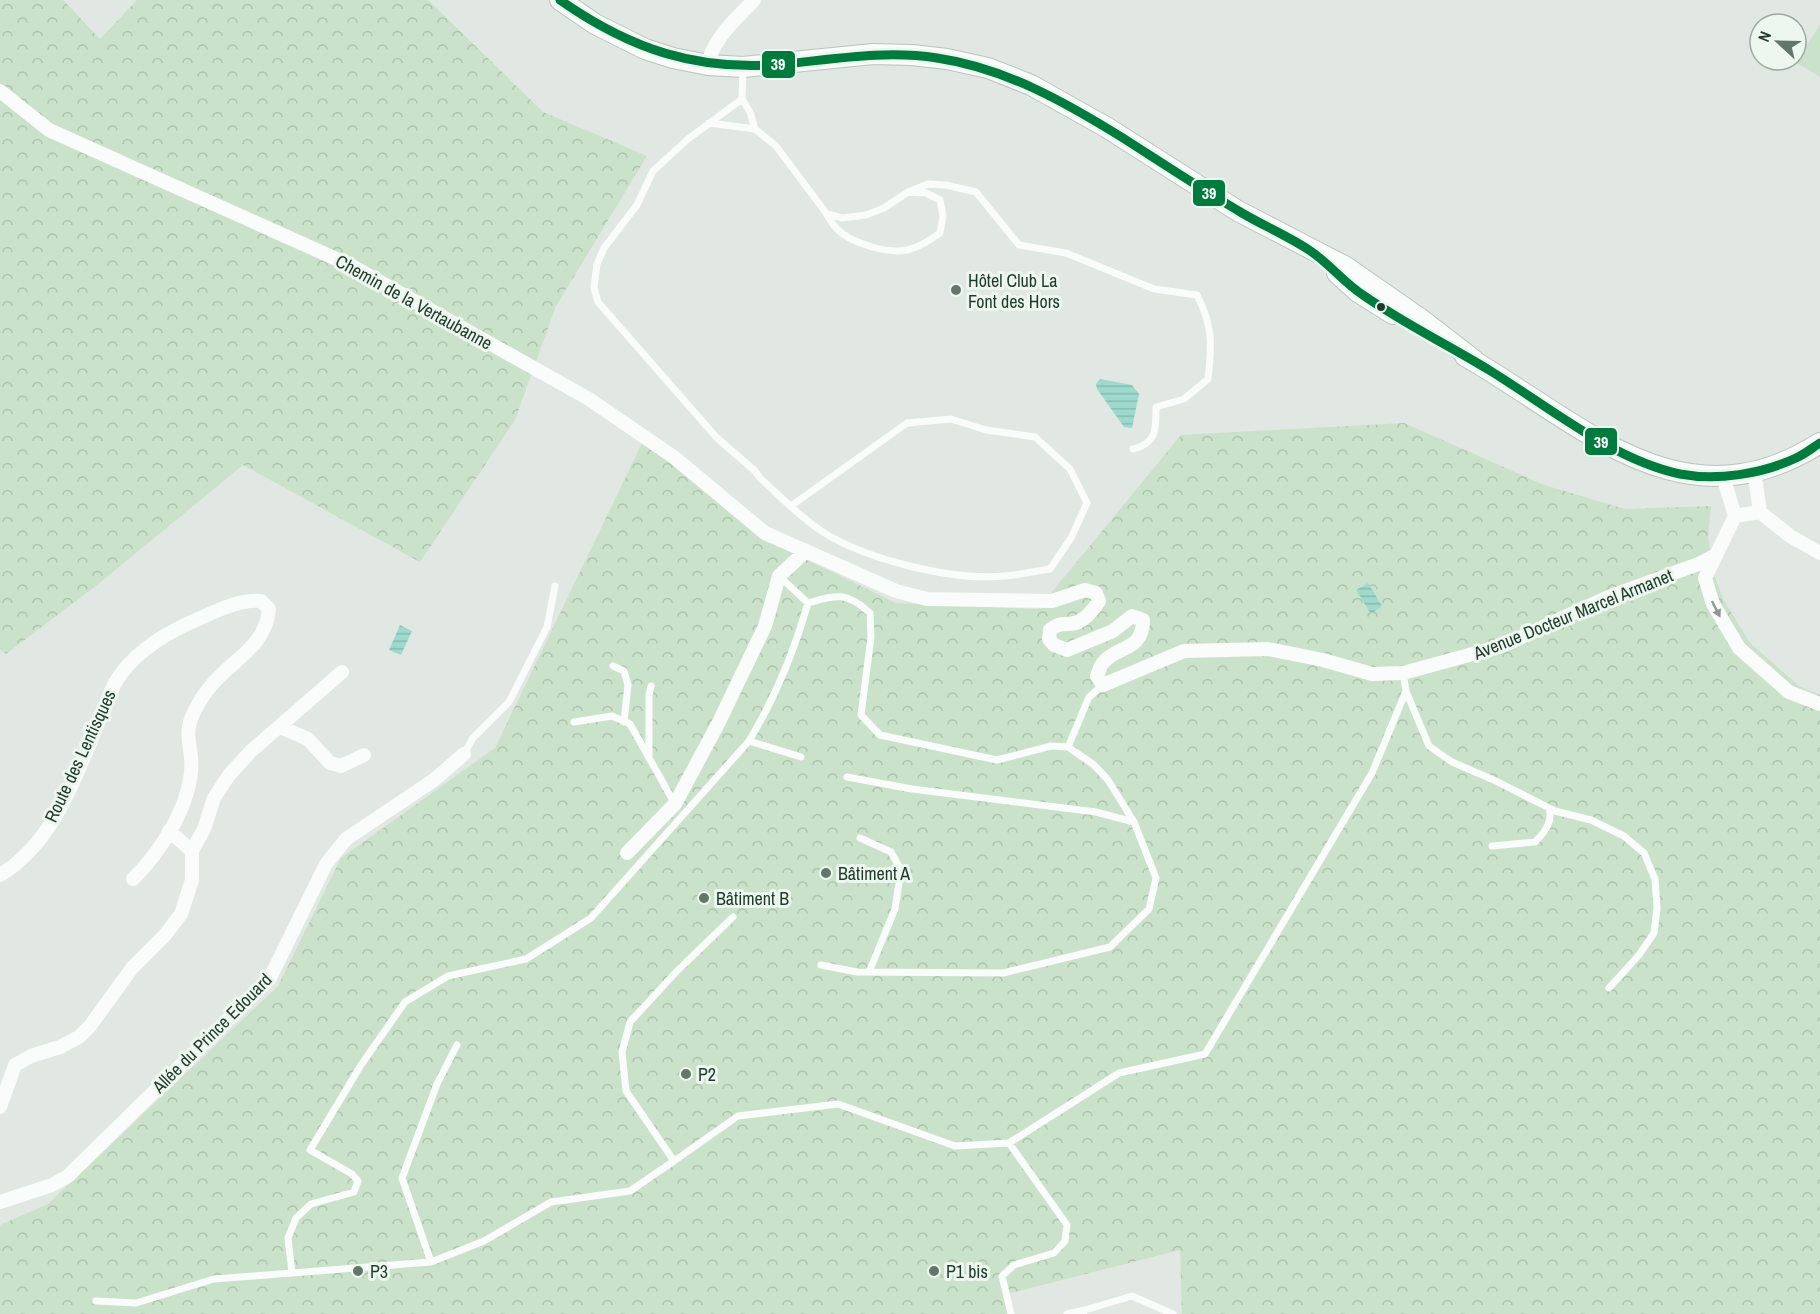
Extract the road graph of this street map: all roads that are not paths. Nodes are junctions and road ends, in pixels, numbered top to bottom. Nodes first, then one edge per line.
1 (560, 0) edge
2 (754, 0) edge
3 (708, 65) junction
4 (743, 67) junction
5 (0, 91) edge
6 (742, 99) junction
7 (709, 123) junction
8 (755, 129) junction
9 (908, 192) junction
10 (826, 213) junction
11 (1820, 442) edge
12 (1133, 448) dead end
13 (1754, 470) junction
14 (1723, 476) junction
15 (791, 506) junction
16 (1760, 512) junction
17 (1735, 516) junction
18 (806, 551) junction
19 (1820, 552) edge
20 (1716, 555) junction
21 (779, 576) junction
22 (555, 586) dead end
23 (808, 603) junction
24 (614, 666) dead end
25 (342, 672) dead end
26 (1403, 674) junction
27 (1103, 685) junction
28 (651, 686) dead end
29 (1406, 691) junction
30 (1820, 704) edge
31 (574, 722) dead end
32 (624, 722) junction
33 (280, 727) junction
34 (749, 741) junction
35 (1068, 747) junction
36 (364, 754) dead end
37 (464, 754) joint
38 (801, 757) dead end
39 (649, 761) junction
40 (847, 777) dead end
41 (675, 804) junction
42 (1549, 808) junction
43 (1134, 822) junction
44 (169, 831) junction
45 (860, 838) dead end
46 (1492, 846) dead end
47 (192, 851) junction
48 (627, 853) dead end
49 (0, 875) edge
50 (133, 879) dead end
51 (733, 917) dead end
52 (821, 965) dead end
53 (868, 972) junction
54 (1609, 988) dead end
55 (457, 1045) dead end
56 (0, 1107) edge
57 (1009, 1143) junction
58 (675, 1161) junction
59 (0, 1202) edge
60 (431, 1262) junction
61 (292, 1273) junction
62 (96, 1301) dead end
63 (1084, 1312) edge
64 (1011, 1314) edge
65 (1067, 1314) edge
66 (1173, 1314) edge

1 - 3 main road
2 - 3 street
3 - 4 main road
4 - 6 lane
4 - 14 main road
5 - 18 street, Chemin de la Vertaubanne
6 - 7 lane
6 - 8 lane
7 - 8 lane
7 - 15 lane
8 - 10 lane
9 - 10 lane
9 - 10 lane
9 - 12 lane
11 - 13 main road
13 - 14 main road
13 - 16 street
14 - 17 street
15 - 15 lane
16 - 17 street
16 - 19 street
17 - 20 street
18 - 21 street
18 - 27 street
20 - 26 street, Avenue Docteur Marcel Armanet
20 -> 30 street
21 - 23 lane
21 - 41 street
22 - 37 lane
23 - 34 lane
23 - 35 lane
24 - 32 lane
25 - 33 street
26 - 27 street, Avenue Docteur Marcel Armanet
26 - 29 lane
27 - 35 lane
28 - 39 lane
29 - 42 lane
29 - 57 lane
31 - 32 lane
32 - 39 lane
33 - 36 street
33 - 47 street
34 - 38 lane
34 - 61 lane
35 - 43 lane
37 - 59 street, Allée du Prince Edouard
39 - 41 lane
40 - 43 lane
41 - 48 street
42 - 46 lane
42 - 54 lane
43 - 53 lane
44 - 47 street
44 - 49 street, Route des Lentisques
44 - 50 street
45 - 53 lane
47 - 56 street
51 - 58 lane
52 - 53 lane
55 - 60 lane
57 - 58 lane
57 - 64 lane
58 - 60 lane
60 - 61 lane
61 - 62 lane
63 - 65 lane
63 - 66 lane

